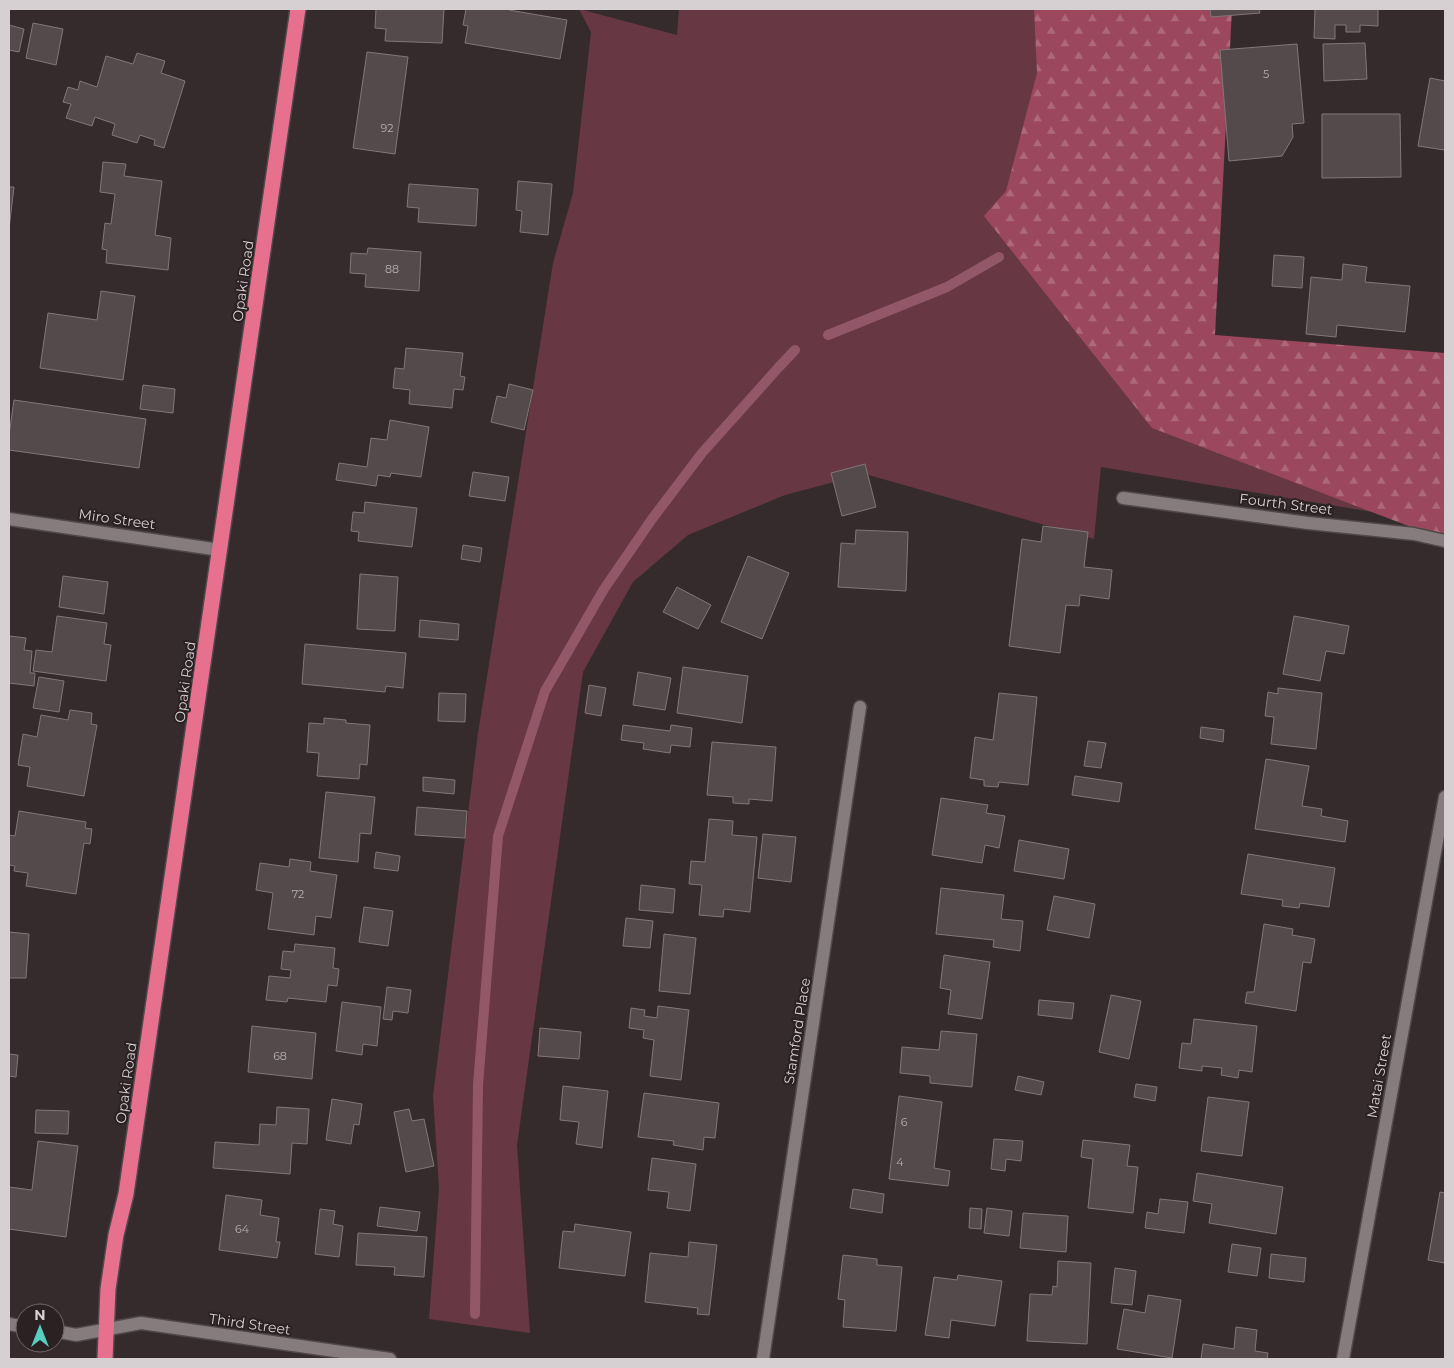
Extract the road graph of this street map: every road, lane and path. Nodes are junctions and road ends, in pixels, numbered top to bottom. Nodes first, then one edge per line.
1 (298, 9) edge
2 (1123, 498) dead end
3 (9, 518) edge
4 (1445, 541) edge
5 (220, 550) junction
6 (860, 707) dead end
7 (1445, 797) edge
8 (106, 1328) junction
9 (65, 1332) edge
10 (105, 1359) edge
11 (390, 1359) edge
12 (763, 1359) edge
13 (1343, 1359) edge

1 - 5 highway, Opaki Road
2 - 4 street, Fourth Street
3 - 5 street, Miro Street
5 - 8 highway, Opaki Road
6 - 12 street, Stamford Place
7 - 13 street, Matai Street
8 - 9 street, Third Street
8 - 10 highway, Opaki Road
8 - 11 street, Third Street

